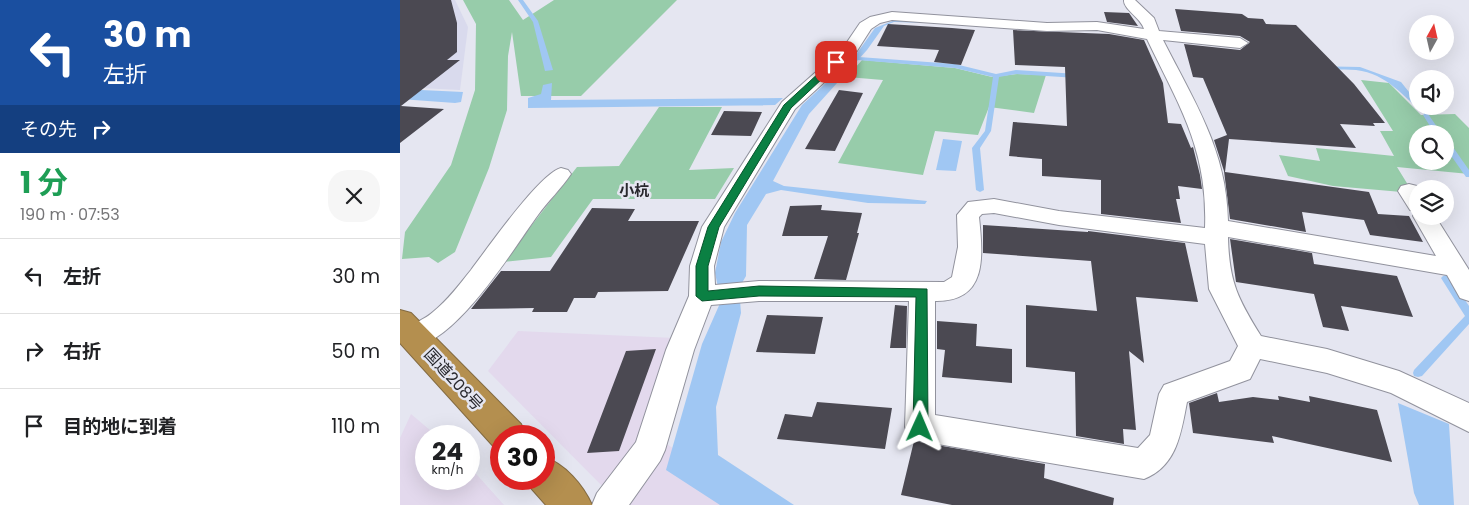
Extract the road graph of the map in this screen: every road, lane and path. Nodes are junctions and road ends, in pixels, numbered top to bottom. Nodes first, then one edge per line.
1 (1129, 2) dead end
2 (893, 8) edge
3 (1153, 35) junction
4 (1240, 43) dead end
5 (561, 174) dead end
6 (1429, 225) edge
7 (1216, 232) junction
8 (1455, 268) junction
9 (1469, 291) edge
10 (922, 292) junction
11 (702, 296) junction
12 (407, 330) edge
13 (1252, 346) junction
14 (1469, 418) edge
15 (498, 425) edge
16 (555, 486) edge
17 (572, 505) edge
18 (609, 505) edge

1 - 3 street
2 - 3 street
2 - 11 street
3 - 4 street
3 - 7 street
5 - 12 street
6 - 8 street
7 - 8 street
7 - 10 street
7 - 13 street
8 - 9 street
10 - 11 street
10 - 13 street
11 - 18 street
12 - 15 highway, 国道208号
13 - 14 street
16 - 17 highway

